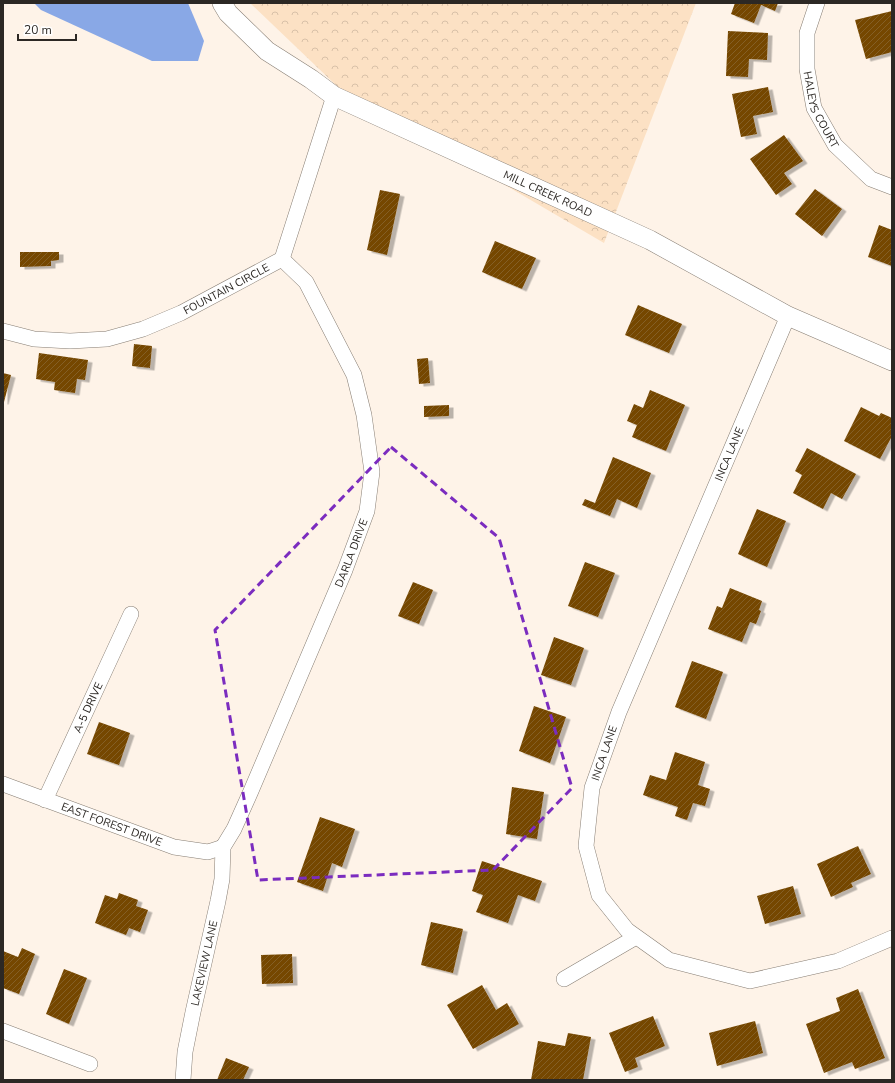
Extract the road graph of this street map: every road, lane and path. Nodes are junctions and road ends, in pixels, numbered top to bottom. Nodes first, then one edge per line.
1 (222, 3) edge
2 (817, 3) edge
3 (334, 96) junction
4 (892, 187) edge
5 (282, 260) junction
6 (788, 316) junction
7 (3, 331) edge
8 (892, 361) edge
9 (131, 614) dead end
10 (3, 784) edge
11 (45, 800) junction
12 (223, 847) junction
13 (636, 937) junction
14 (892, 938) edge
15 (564, 979) dead end
16 (3, 1031) edge
17 (90, 1064) dead end
18 (183, 1080) edge

1 - 3 street, MILL CREEK ROAD
2 - 4 street, HALEYS COURT
3 - 5 street, FOUNTAIN CIRCLE
3 - 6 street, MILL CREEK ROAD
5 - 7 street, FOUNTAIN CIRCLE
5 - 12 street, DARLA DRIVE
6 - 8 street, MILL CREEK ROAD
6 - 13 street, INCA LANE
9 - 11 street, A-5 DRIVE
10 - 11 street, EAST FOREST DRIVE
11 - 12 street, EAST FOREST DRIVE
12 - 18 street, LAKEVIEW LANE
13 - 14 street, INCA LANE
13 - 15 street
16 - 17 street

